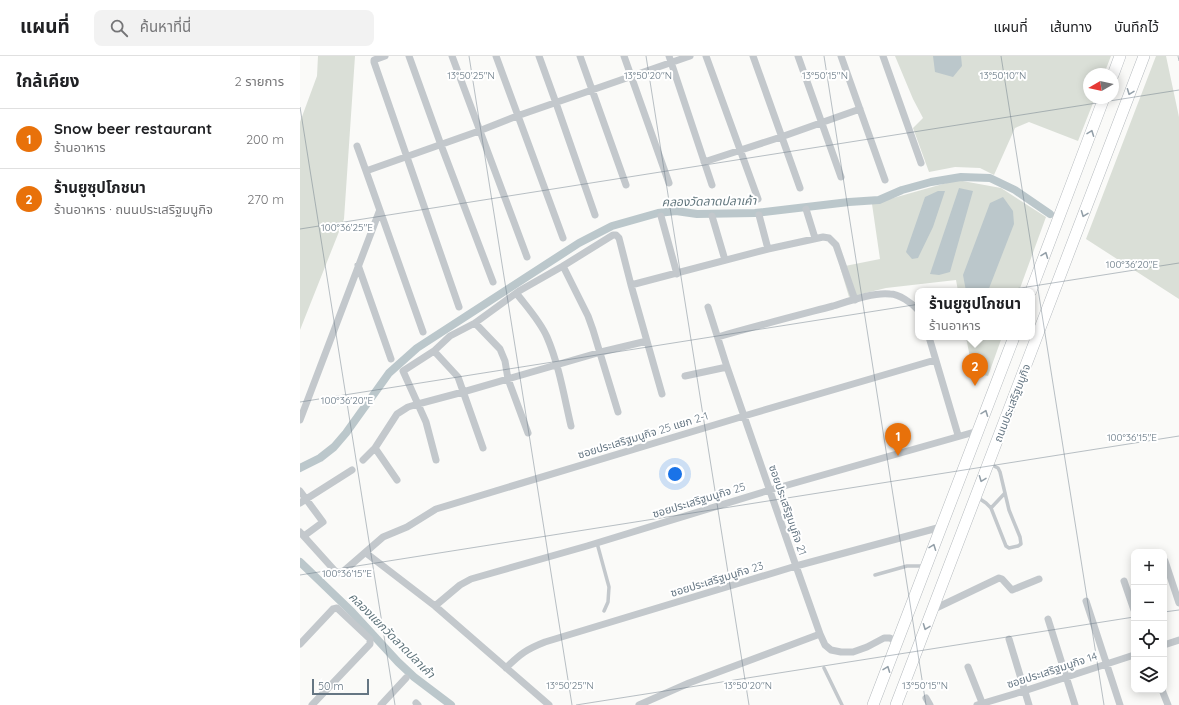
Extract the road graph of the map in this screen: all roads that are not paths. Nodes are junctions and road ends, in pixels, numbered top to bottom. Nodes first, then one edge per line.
1 (385, 56) edge
2 (409, 56) edge
3 (452, 56) edge
4 (496, 56) edge
5 (539, 56) edge
6 (580, 56) edge
7 (624, 56) edge
8 (690, 56) edge
9 (706, 56) edge
10 (753, 56) edge
11 (798, 56) edge
12 (841, 56) edge
13 (883, 56) edge
14 (1120, 56) edge
15 (1144, 56) edge
16 (670, 59) edge
17 (1116, 68) edge
18 (631, 76) junction
19 (592, 90) junction
20 (556, 103) junction
21 (1102, 104) edge
22 (860, 109) junction
23 (517, 116) junction
24 (822, 123) junction
25 (479, 131) junction
26 (782, 137) junction
27 (440, 145) junction
28 (357, 146) dead end
29 (740, 151) junction
30 (406, 157) junction
31 (704, 162) junction
32 (921, 163) dead end
33 (366, 172) junction
34 (841, 177) dead end
35 (885, 180) dead end
36 (669, 182) dead end
37 (626, 185) dead end
38 (712, 185) dead end
39 (800, 188) dead end
40 (758, 199) dead end
41 (806, 209) dead end
42 (379, 212) junction
43 (594, 215) dead end
44 (759, 215) dead end
45 (661, 216) dead end
46 (712, 216) dead end
47 (563, 238) dead end
48 (815, 238) junction
49 (768, 248) junction
50 (527, 257) dead end
51 (725, 260) junction
52 (358, 265) junction
53 (563, 266) junction
54 (677, 274) junction
55 (493, 282) dead end
56 (631, 285) junction
57 (1032, 288) edge
58 (517, 294) junction
59 (855, 300) junction
60 (459, 307) dead end
61 (708, 307) dead end
62 (915, 307) edge
63 (475, 323) junction
64 (423, 332) dead end
65 (718, 337) junction
66 (930, 340) edge
67 (1013, 340) edge
68 (646, 341) junction
69 (434, 351) junction
70 (601, 352) junction
71 (390, 359) dead end
72 (936, 360) junction
73 (557, 365) junction
74 (727, 367) junction
75 (685, 376) dead end
76 (508, 379) junction
77 (463, 392) junction
78 (662, 394) dead end
79 (418, 404) junction
80 (618, 412) dead end
81 (744, 416) junction
82 (300, 420) edge
83 (571, 426) dead end
84 (978, 430) junction
85 (528, 433) dead end
86 (958, 436) junction
87 (375, 448) junction
88 (483, 448) dead end
89 (363, 460) dead end
90 (436, 460) dead end
91 (988, 463) junction
92 (352, 470) dead end
93 (396, 480) dead end
94 (770, 490) junction
95 (300, 491) edge
96 (1005, 493) junction
97 (976, 496) junction
98 (303, 501) edge
99 (991, 508) junction
100 (941, 527) junction
101 (302, 534) edge
102 (597, 543) junction
103 (366, 552) junction
104 (796, 566) junction
105 (926, 566) junction
106 (1167, 567) edge
107 (875, 576) dead end
108 (1039, 579) dead end
109 (1124, 581) dead end
110 (1086, 601) dead end
111 (1131, 601) edge
112 (1179, 603) edge
113 (435, 606) junction
114 (932, 610) junction
115 (604, 611) dead end
116 (1048, 619) dead end
117 (820, 634) junction
118 (1009, 639) dead end
119 (1179, 640) edge
120 (897, 642) junction
121 (300, 644) edge
122 (1167, 644) edge
123 (1131, 656) edge
124 (1106, 664) junction
125 (968, 667) dead end
126 (506, 668) junction
127 (824, 668) dead end
128 (1066, 677) junction
129 (406, 678) dead end
130 (1024, 691) junction
131 (1163, 693) edge
132 (926, 698) dead end
133 (981, 704) edge
134 (312, 705) edge
135 (381, 705) edge
136 (548, 705) edge
137 (639, 705) edge
138 (842, 705) edge
139 (873, 705) edge
140 (896, 705) edge
141 (930, 705) edge
142 (1029, 705) edge
143 (1075, 705) edge
144 (1120, 705) edge
145 (1168, 705) edge

1 - 30 street
2 - 27 street
3 - 25 street
4 - 23 street
5 - 20 street
6 - 19 street
7 - 18 street
8 - 16 street
9 - 29 street
10 - 26 street
11 - 24 street
12 - 22 street
13 - 32 street
14 - 17 main road
15 -> 91 main road, ถนนประเสริฐมนูกิจ
16 - 18 street
16 - 31 street
18 - 19 street
18 - 36 street
19 - 20 street
19 - 37 street
20 - 23 street
20 - 43 street
57 -> 21 main road
22 - 24 street
22 - 35 street
23 - 25 street
23 - 47 street
24 - 26 street
24 - 34 street
25 - 27 street
25 - 50 street
26 - 29 street
26 - 39 street
27 - 30 street
27 - 55 street
28 - 33 street
29 - 31 street
29 - 40 street
30 - 33 street
30 - 60 street
31 - 38 street
33 - 42 street
41 - 48 street
42 - 52 street
42 - 64 street
44 - 49 street
45 - 54 street
46 - 51 street
48 - 49 street
48 - 59 street
49 - 51 street
51 - 54 street
52 - 71 street
52 - 82 street
53 - 56 street
53 - 58 street
53 - 70 street
54 - 56 street
56 - 68 street
58 - 63 street
58 - 73 street
59 - 62 street
59 - 65 street
61 - 65 street, ซอยประเสริฐมนูกิจ 21
63 - 69 street
63 - 76 street
65 - 74 street, ซอยประเสริฐมนูกิจ 21
66 - 72 street
84 -> 67 main road, ถนนประเสริฐมนูกิจ
68 - 70 street
68 - 78 street
69 - 77 street
69 - 79 street
70 - 73 street
70 - 80 street
72 - 81 street, ซอยประเสริฐมนูกิจ 25 แยก 2-1
72 - 86 street
73 - 76 street
73 - 83 street
74 - 75 street
74 - 81 street, ซอยประเสริฐมนูกิจ 21
76 - 77 street
76 - 85 street
77 - 79 street
77 - 88 street
79 - 87 street
79 - 90 street
81 - 94 street, ซอยประเสริฐมนูกิจ 21
81 - 103 street, ซอยประเสริฐมนูกิจ 25 แยก 2-1
84 - 86 street, ซอยประเสริฐมนูกิจ 25
84 - 100 main road, ถนนประเสริฐมนูกิจ
86 - 94 street, ซอยประเสริฐมนูกิจ 25
87 - 89 street
87 - 93 street
91 - 96 lane
91 -> 97 main road, ถนนประเสริฐมนูกิจ
92 - 98 street
94 - 102 street, ซอยประเสริฐมนูกิจ 25
94 - 104 street, ซอยประเสริฐมนูกิจ 21
95 - 98 street
96 - 99 lane
96 - 99 lane
97 - 99 lane
97 - 114 main road, ถนนประเสริฐมนูกิจ
98 - 101 street
100 - 104 street, ซอยประเสริฐมนูกิจ 23
105 -> 100 main road, ถนนประเสริฐมนูกิจ
101 - 103 street, ซอยประเสริฐมนูกิจ 25 แยก 2-1
102 - 113 street, ซอยประเสริฐมนูกิจ 25
102 - 115 lane
103 - 113 street
104 - 117 street, ซอยประเสริฐมนูกิจ 21
104 - 126 street, ซอยประเสริฐมนูกิจ 23
105 - 107 lane
105 - 120 main road, ถนนประเสริฐมนูกิจ
106 - 112 street
108 - 114 street
109 - 111 street
110 - 124 street
113 - 126 street
114 -> 140 main road, ถนนประเสริฐมนูกิจ
116 - 128 street
117 - 120 street, ซอยประเสริฐมนูกิจ 21
117 - 137 street
118 - 130 street
119 - 122 street
139 -> 120 main road, ถนนประเสริฐมนูกิจ
121 - 134 street
123 - 124 street, ซอยประเสริฐมนูกิจ 14
124 - 128 street, ซอยประเสริฐมนูกิจ 14
124 - 144 street
125 - 133 street
126 - 136 street
127 - 138 lane
128 - 130 street, ซอยประเสริฐมนูกิจ 14
128 - 143 street
129 - 135 street
130 - 133 street, ซอยประเสริฐมนูกิจ 14
130 - 142 street
131 - 145 street
132 - 141 street

